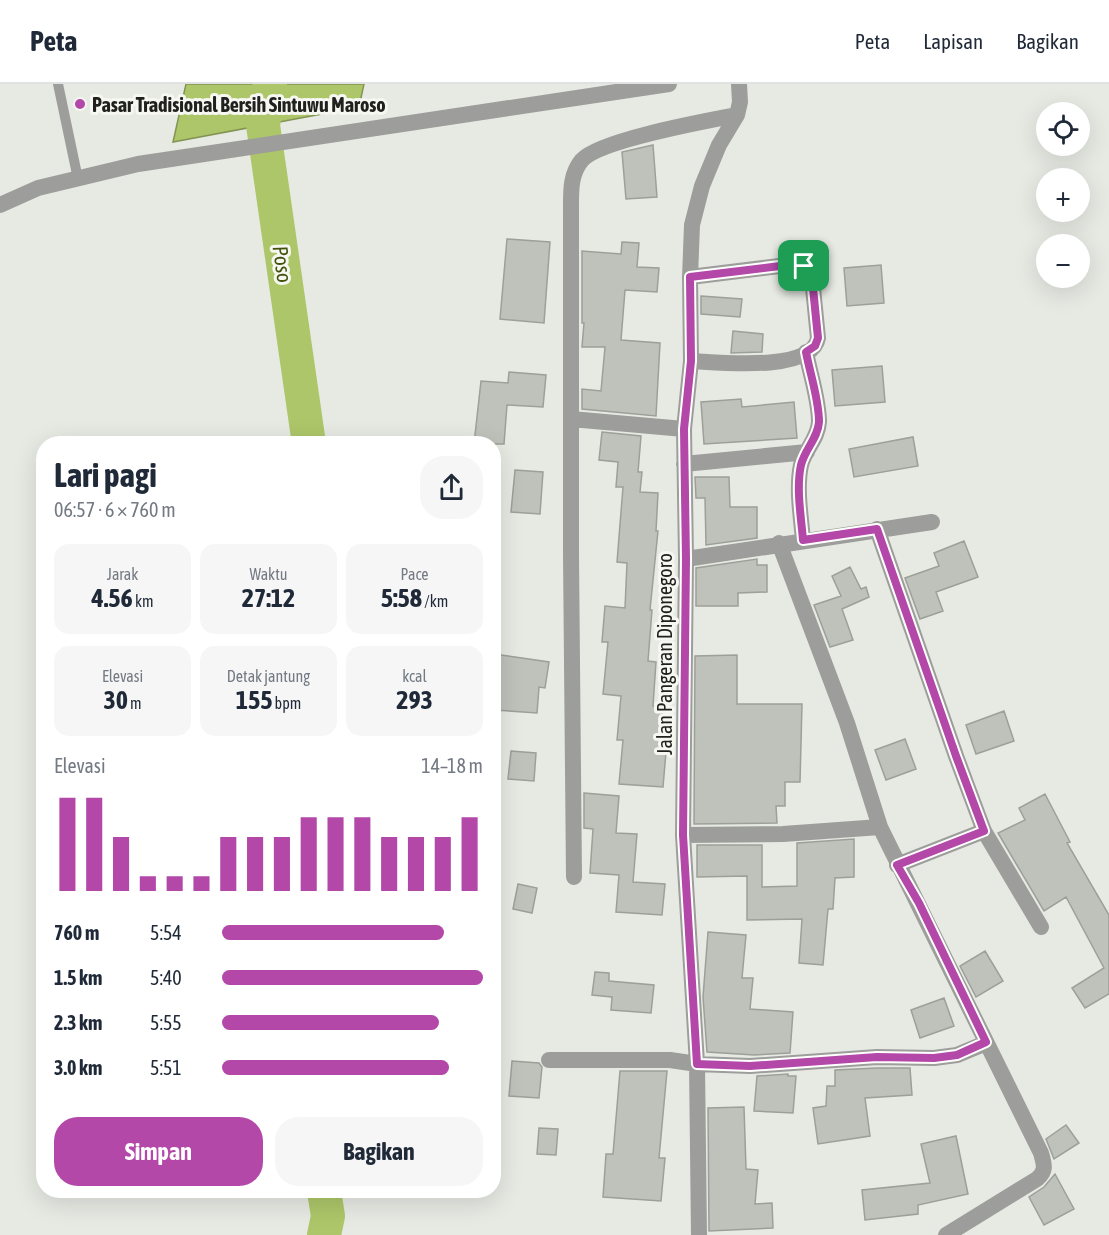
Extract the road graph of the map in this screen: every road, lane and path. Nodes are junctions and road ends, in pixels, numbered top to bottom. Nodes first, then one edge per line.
1 (58, 84) edge
2 (669, 84) edge
3 (739, 84) edge
4 (737, 115) junction
5 (78, 179) junction
6 (0, 206) edge
7 (690, 277) junction
8 (806, 352) junction
9 (691, 361) junction
10 (571, 419) junction
11 (684, 429) junction
12 (807, 452) junction
13 (684, 464) junction
14 (932, 522) dead end
15 (877, 529) junction
16 (803, 540) junction
17 (779, 543) junction
18 (686, 559) junction
19 (880, 827) junction
20 (984, 831) junction
21 (683, 835) junction
22 (897, 865) junction
23 (574, 877) dead end
24 (1041, 927) dead end
25 (986, 1042) junction
26 (549, 1060) dead end
27 (697, 1064) junction
28 (699, 1235) edge
29 (946, 1235) edge

1 - 5 lane
2 - 5 street
3 - 4 street, Jalan Pangeran Diponegoro
4 - 7 street, Jalan Pangeran Diponegoro
4 - 10 street
5 - 6 street
7 - 8 street
7 - 9 street, Jalan Pangeran Diponegoro
8 - 9 street
8 - 12 street
9 - 11 street, Jalan Pangeran Diponegoro
10 - 11 street
10 - 23 street
11 - 13 street, Jalan Pangeran Diponegoro
12 - 13 street
12 - 16 street
13 - 18 street, Jalan Pangeran Diponegoro
14 - 15 street
15 - 16 street
15 - 20 street
16 - 17 street
17 - 18 street
17 - 19 street
18 - 21 street, Jalan Pangeran Diponegoro
19 - 21 street
19 - 22 street
20 - 22 street
20 - 24 street
21 - 27 street, Jalan Pangeran Diponegoro
22 - 25 street
25 - 27 street
25 - 29 street
26 - 27 street
27 - 28 street, Jalan Pangeran Diponegoro

